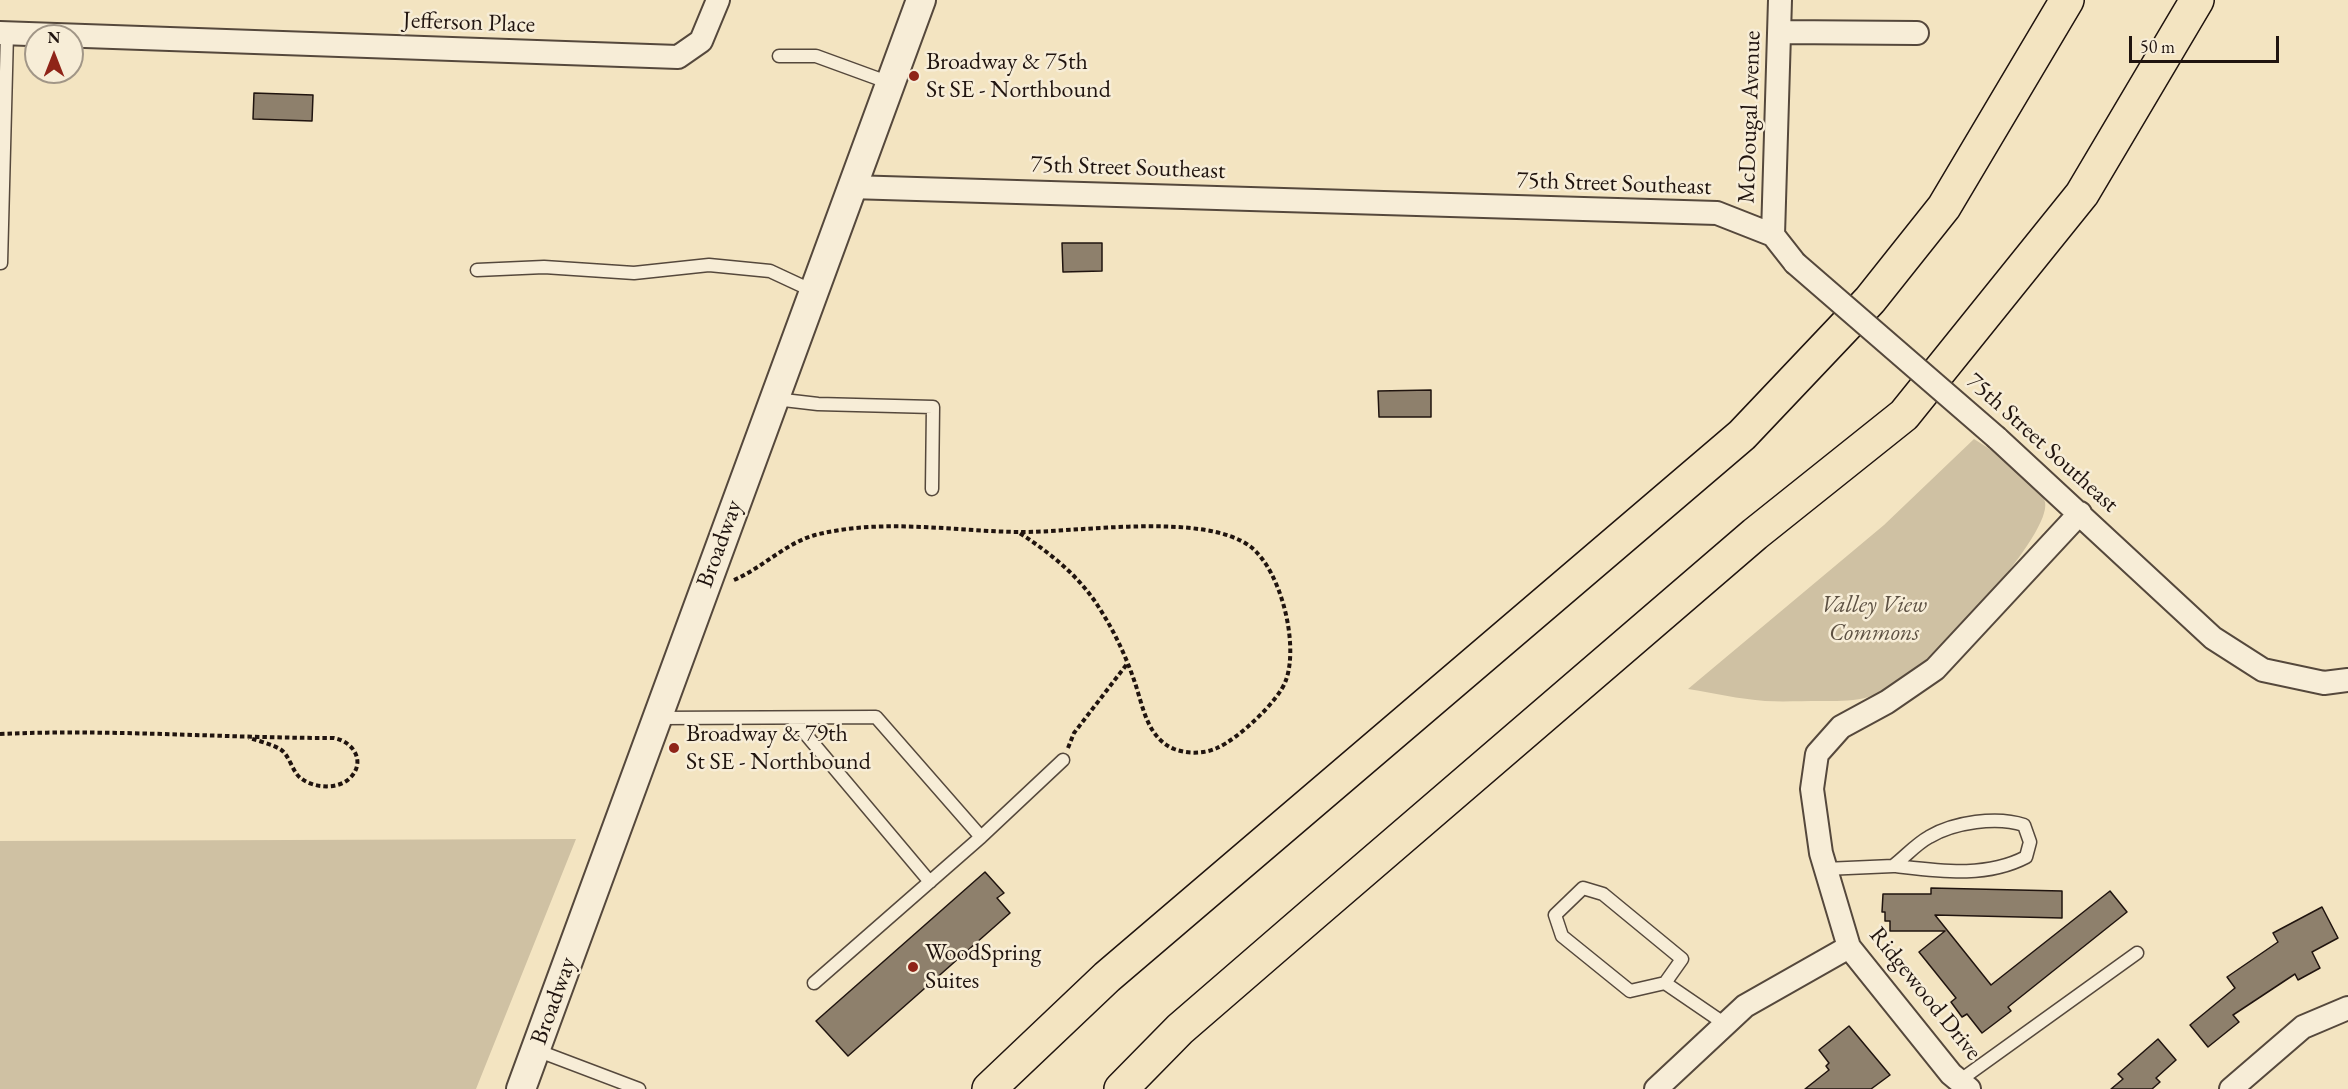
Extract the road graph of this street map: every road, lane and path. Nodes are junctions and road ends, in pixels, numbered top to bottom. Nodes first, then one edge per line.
1 (718, 0) edge
2 (921, 0) edge
3 (1780, 0) edge
4 (2067, 0) edge
5 (2197, 0) edge
6 (1780, 32) junction
7 (4, 33) edge
8 (1917, 33) dead end
9 (779, 56) dead end
10 (890, 83) junction
11 (850, 187) junction
12 (1773, 235) junction
13 (1, 263) edge
14 (477, 270) dead end
15 (813, 291) junction
16 (773, 398) junction
17 (932, 489) dead end
18 (2080, 513) junction
19 (1018, 532) junction
20 (702, 593) junction
21 (1127, 663) junction
22 (2348, 680) edge
23 (657, 718) junction
24 (792, 718) junction
25 (0, 734) edge
26 (249, 738) junction
27 (1063, 760) joint
28 (981, 837) junction
29 (1893, 866) junction
30 (1825, 869) junction
31 (930, 882) junction
32 (1849, 947) junction
33 (2137, 953) dead end
34 (814, 983) dead end
35 (1665, 983) junction
36 (2348, 1008) edge
37 (1725, 1024) junction
38 (536, 1050) junction
39 (1964, 1085) edge
40 (521, 1089) edge
41 (639, 1089) edge
42 (988, 1089) edge
43 (1121, 1089) edge
44 (1656, 1089) edge
45 (2231, 1089) edge

1 - 7 street, Jefferson Place
2 - 10 street, Broadway
3 - 6 street, McDougal Avenue
4 - 42 highway
5 - 43 highway
6 - 8 street
6 - 12 street, McDougal Avenue
7 - 13 lane
9 - 10 lane
10 - 11 street, Broadway
11 - 12 street, 75th Street Southeast
11 - 15 street, Broadway
12 - 18 street, 75th Street Southeast, bridge
14 - 15 lane
15 - 16 street, Broadway
16 - 17 lane
16 - 20 street, Broadway
18 - 22 street, 75th Street Southeast
18 - 30 street, Ridgewood Drive
19 - 20 path
19 - 21 path
19 - 21 path
20 - 23 street, Broadway
21 - 27 path
23 - 24 lane
23 - 38 street, Broadway
24 - 28 lane
24 - 31 lane
25 - 26 path
26 - 26 path
27 - 28 lane
28 - 31 lane
29 - 29 lane
29 - 30 lane
30 - 32 street, Ridgewood Drive
31 - 34 lane
32 - 37 street
32 - 39 street, Ridgewood Drive
33 - 39 lane
35 - 35 lane
35 - 37 lane
36 - 45 street
37 - 44 street
38 - 40 street, Broadway
38 - 41 lane

